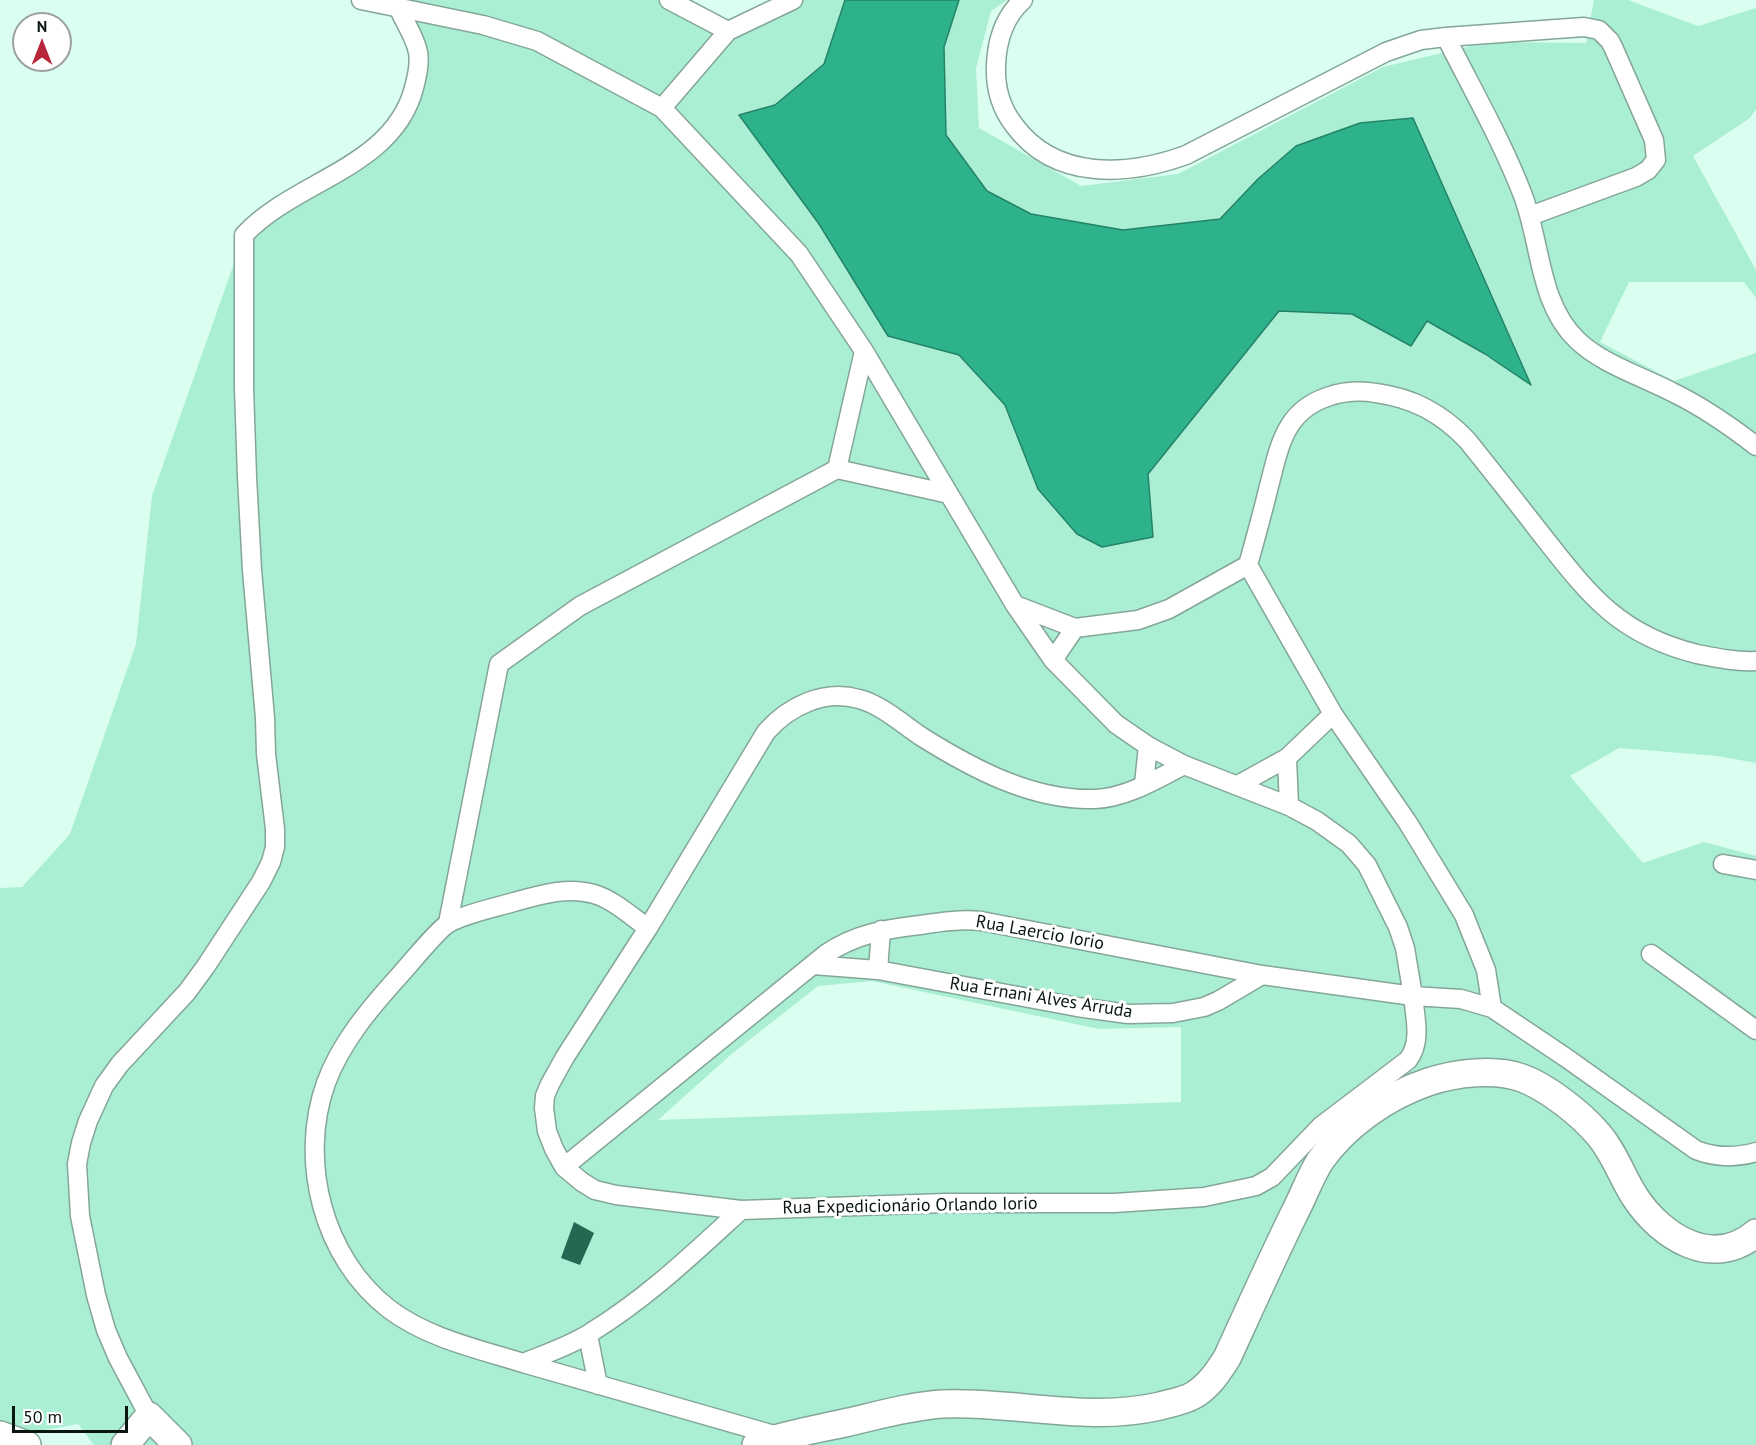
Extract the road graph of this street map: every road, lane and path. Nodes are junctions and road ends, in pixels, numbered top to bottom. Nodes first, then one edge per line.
1 (361, 0) edge
2 (669, 0) edge
3 (793, 0) edge
4 (1023, 0) edge
5 (399, 9) junction
6 (728, 31) junction
7 (1446, 37) junction
8 (662, 108) junction
9 (1530, 216) junction
10 (864, 351) junction
11 (1756, 446) edge
12 (837, 469) junction
13 (950, 494) junction
14 (1248, 566) junction
15 (1015, 605) junction
16 (1075, 628) junction
17 (1053, 660) junction
18 (1756, 661) edge
19 (1333, 714) junction
20 (1148, 746) junction
21 (1287, 758) junction
22 (1184, 765) junction
23 (1144, 784) junction
24 (1238, 785) junction
25 (1289, 806) junction
26 (1723, 864) dead end
27 (1756, 870) edge
28 (448, 923) junction
29 (648, 928) junction
30 (881, 930) junction
31 (1651, 954) dead end
32 (813, 965) junction
33 (878, 970) junction
34 (1262, 975) junction
35 (1413, 996) junction
36 (1492, 1008) junction
37 (1756, 1030) edge
38 (1756, 1152) edge
39 (564, 1167) junction
40 (741, 1210) junction
41 (1756, 1233) edge
42 (588, 1335) junction
43 (522, 1363) junction
44 (598, 1385) junction
45 (149, 1416) junction
46 (0, 1435) edge
47 (783, 1437) junction
48 (27, 1445) edge
49 (125, 1445) edge
50 (178, 1445) edge
51 (756, 1445) edge

1 - 5 street
2 - 6 street
3 - 6 street
4 - 7 street
5 - 8 street
5 - 45 street
6 - 8 street
7 - 9 street
7 - 9 street
8 - 10 street
9 - 11 street
10 - 12 street
10 - 13 street
12 - 13 street
12 - 28 street
13 - 15 street
14 - 16 street
14 - 18 street
14 - 19 street
15 - 16 street
15 - 17 street
16 - 17 street
17 - 20 street
19 - 21 street
19 - 36 street
20 - 22 street
20 - 23 street
21 - 24 street
21 - 25 street
22 - 23 street
22 - 24 street
23 - 29 street
24 - 25 street
25 - 35 street
26 - 27 street
28 - 29 street
28 - 43 street
29 - 39 street
30 - 32 street, Rua Laercio Iorio
30 - 33 street
30 - 34 street, Rua Laercio Iorio
31 - 37 street
32 - 33 street, Rua Ernani Alves Arruda
32 - 39 street, Rua Laercio Iorio
33 - 34 street, Rua Ernani Alves Arruda
34 - 35 street, Rua Laercio Iorio
35 - 36 street, Rua Laercio Iorio
35 - 40 street, Rua Expedicionário Orlando Iorio
36 - 38 street, Rua Laercio Iorio
39 - 40 street, Rua Expedicionário Orlando Iorio
40 - 42 street
41 - 47 street
42 - 43 street
42 - 44 street
43 - 44 street
44 - 47 street
45 - 49 street
45 - 50 street
46 - 48 street
47 - 51 street

